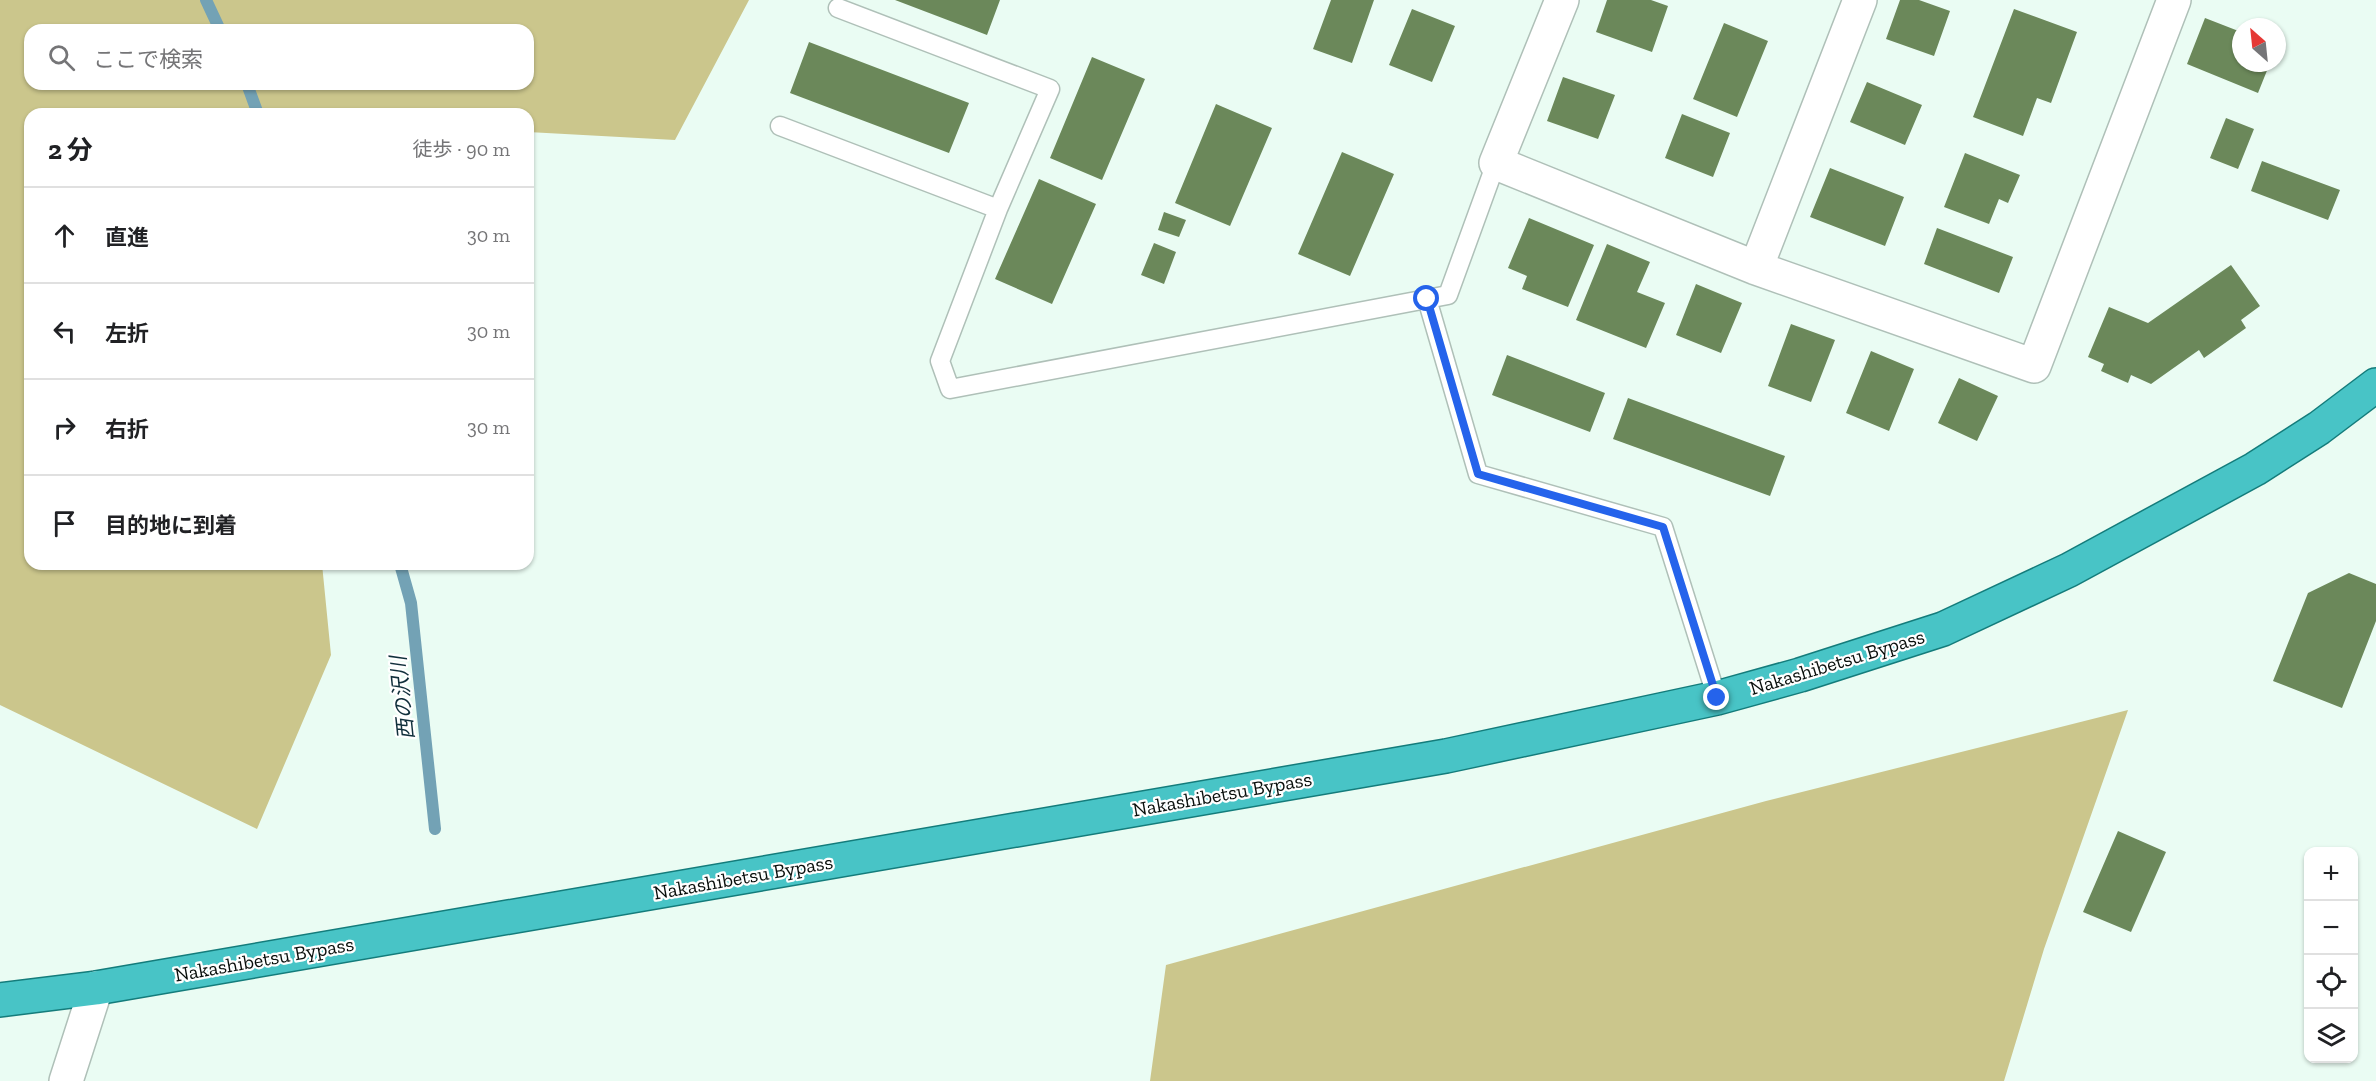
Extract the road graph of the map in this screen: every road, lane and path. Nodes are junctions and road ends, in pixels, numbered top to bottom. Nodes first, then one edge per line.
1 (1562, 0) edge
2 (1860, 0) edge
3 (2174, 0) edge
4 (838, 8) dead end
5 (780, 126) dead end
6 (1497, 163) junction
7 (998, 209) junction
8 (1756, 268) junction
9 (1427, 299) junction
10 (2376, 385) edge
11 (1717, 698) junction
12 (96, 988) junction
13 (0, 1000) edge
14 (66, 1081) edge

1 - 6 street
2 - 8 street
3 - 8 street
4 - 7 lane
5 - 7 lane
6 - 8 street
6 - 9 lane
7 - 9 lane
9 - 11 lane
10 - 11 highway, Nakashibetsu Bypass
11 - 12 highway, Nakashibetsu Bypass
12 - 13 highway, Nakashibetsu Bypass
12 - 14 street

